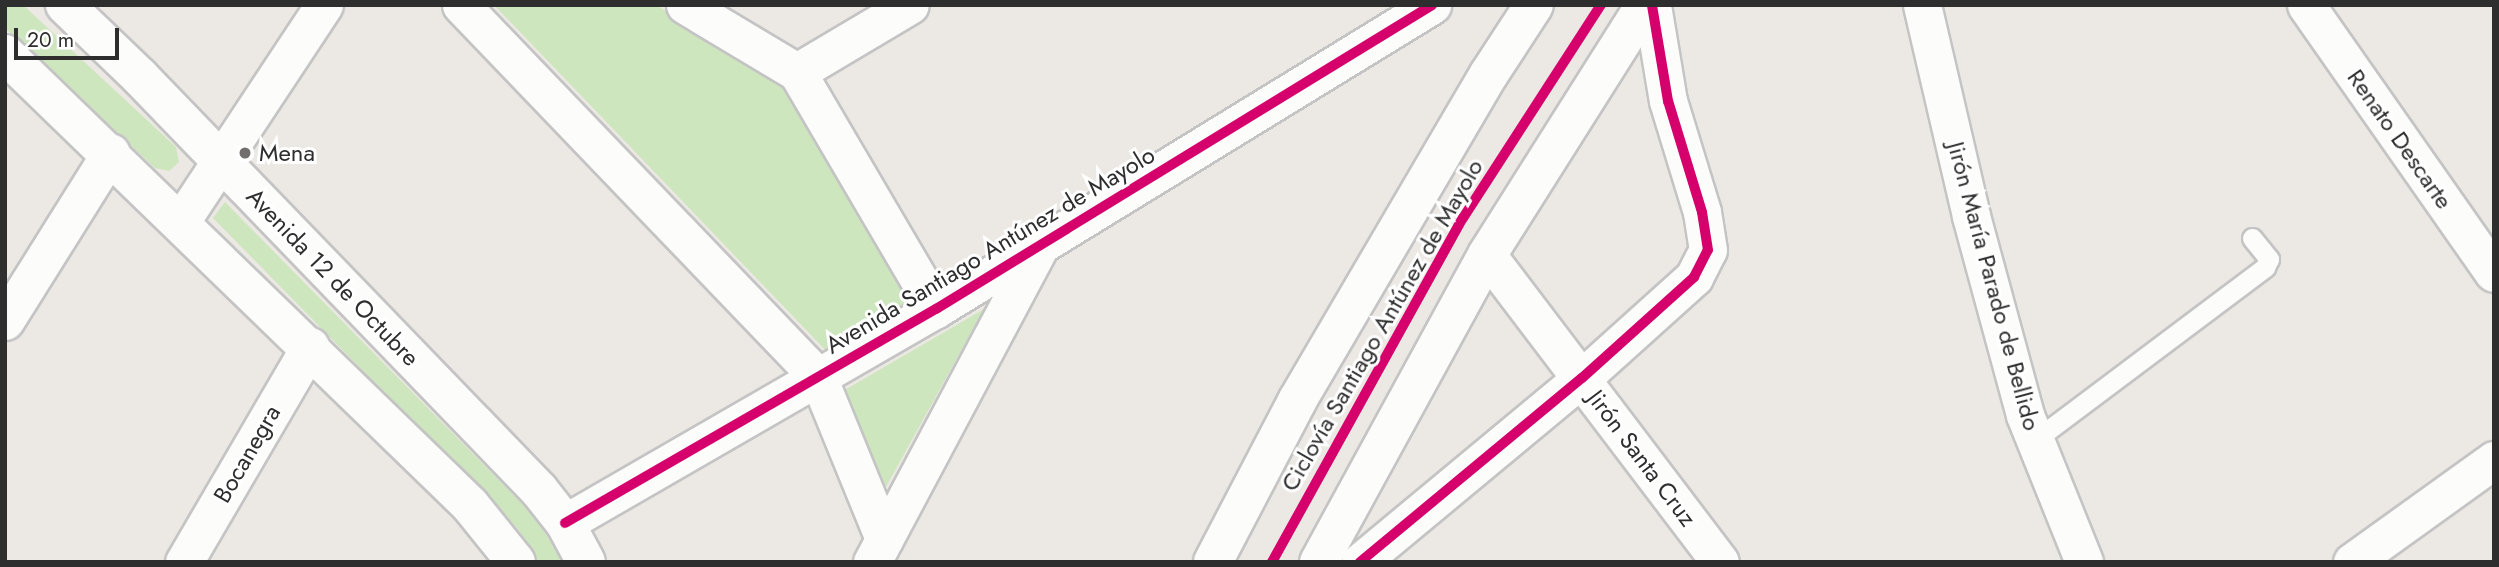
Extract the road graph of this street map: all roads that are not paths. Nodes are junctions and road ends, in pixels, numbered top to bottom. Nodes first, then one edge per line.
1 (65, 5) edge
2 (324, 5) edge
3 (461, 5) edge
4 (685, 5) edge
5 (910, 5) edge
6 (1432, 5) edge
7 (1534, 5) edge
8 (1646, 5) edge
9 (1652, 5) edge
10 (1922, 5) edge
11 (2306, 5) edge
12 (5, 54) edge
13 (797, 72) junction
14 (111, 152) junction
15 (221, 161) junction
16 (181, 221) junction
17 (2252, 238) dead end
18 (1040, 247) junction
19 (1487, 255) junction
20 (2494, 273) edge
21 (936, 309) junction
22 (5, 321) edge
23 (310, 346) junction
24 (818, 377) junction
25 (1582, 378) junction
26 (2035, 440) junction
27 (2494, 460) edge
28 (565, 523) junction
29 (878, 550) edge
30 (184, 562) edge
31 (516, 562) edge
32 (586, 562) edge
33 (1213, 562) edge
34 (1320, 562) edge
35 (1360, 562) edge
36 (1720, 562) edge
37 (2084, 562) edge
38 (2352, 562) edge

1 - 15 main road, Avenida 12 de Octubre
2 - 15 street
3 - 24 street
4 - 13 street
5 - 13 street
6 - 18 street, Avenida Santiago Antúnez de Mayolo
7 - 33 main road
8 - 19 main road
9 - 25 street
10 - 26 street, Jirón María Parado de Bellido
11 - 20 street, Renato Descarte
12 - 14 main road
13 - 21 street
14 - 16 main road
14 - 22 street
15 - 16 street
15 - 28 main road, Avenida 12 de Octubre
16 - 23 main road
17 - 26 lane
18 - 21 street, Avenida Santiago Antúnez de Mayolo
18 - 29 street
19 - 25 street, Jirón Santa Cruz
19 - 34 main road
21 - 24 street, Avenida Santiago Antúnez de Mayolo
23 - 30 street, Bocanegra
23 - 31 main road
24 - 28 street, Avenida Santiago Antúnez de Mayolo
24 - 29 street
25 - 35 street
25 - 36 street, Jirón Santa Cruz
26 - 37 street, Jirón María Parado de Bellido
27 - 38 street
28 - 32 main road, Avenida 12 de Octubre

